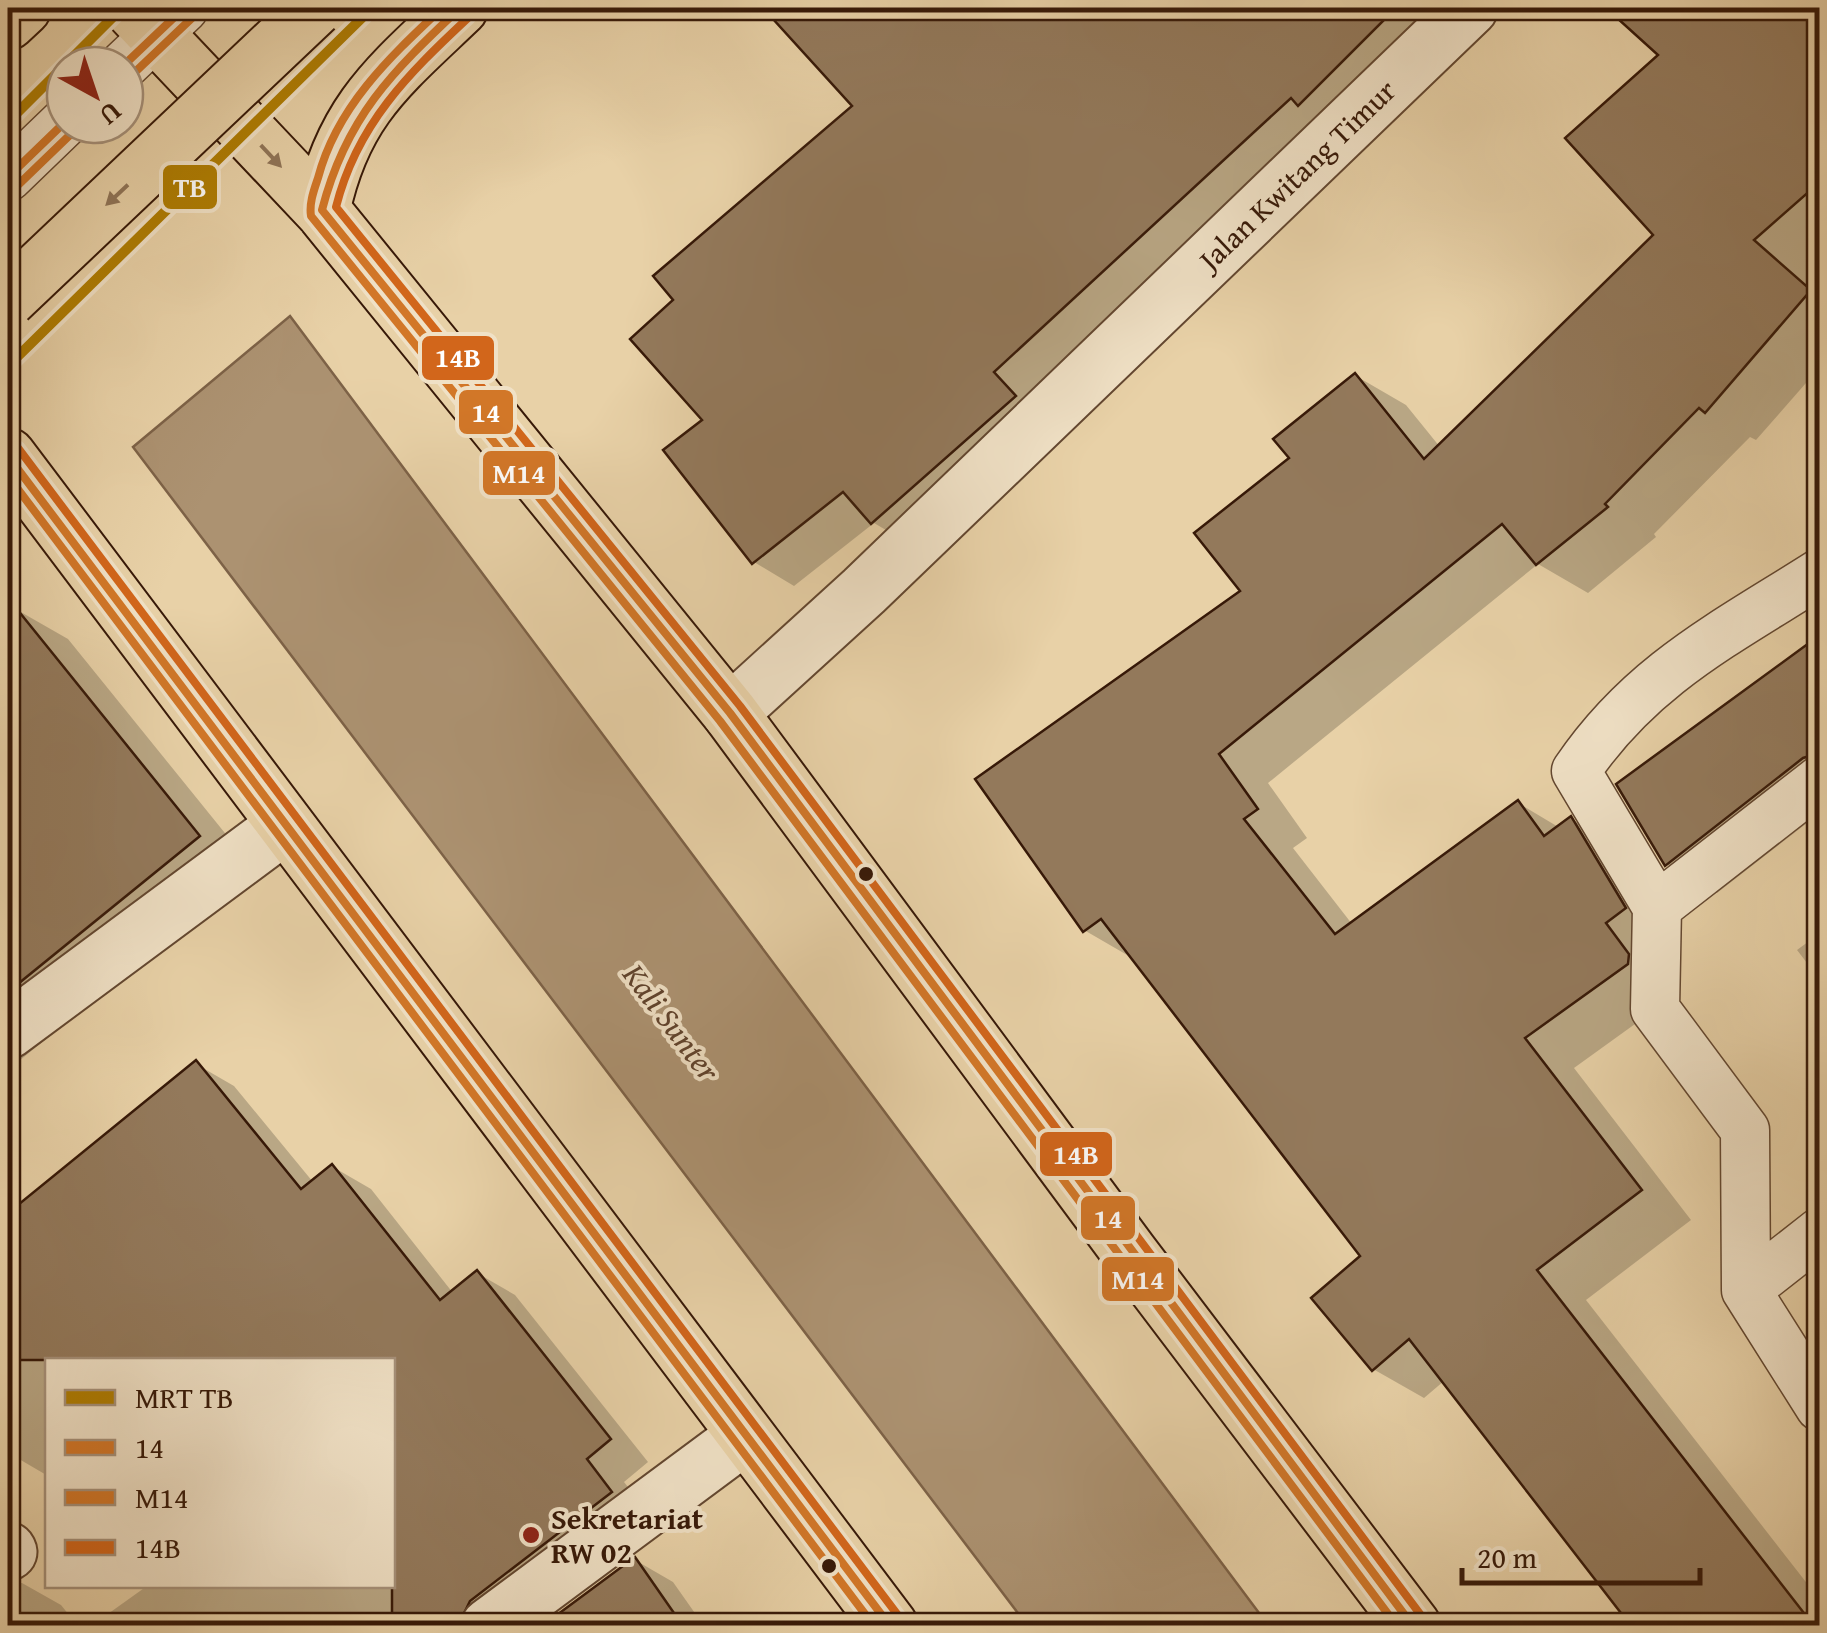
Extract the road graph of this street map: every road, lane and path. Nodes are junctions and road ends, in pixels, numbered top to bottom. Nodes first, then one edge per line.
1 (23, 8) edge
2 (315, 8) edge
3 (460, 8) edge
4 (1470, 8) edge
5 (8, 22) edge
6 (149, 29) edge
7 (45, 141) edge
8 (8, 177) edge
9 (322, 210) junction
10 (8, 299) edge
11 (14, 474) edge
12 (1820, 573) edge
13 (730, 713) junction
14 (1820, 780) edge
15 (284, 827) junction
16 (1658, 907) junction
17 (8, 1030) edge
18 (1820, 1232) edge
19 (1746, 1290) junction
20 (1820, 1408) edge
21 (744, 1436) junction
22 (489, 1626) edge
23 (890, 1626) edge
24 (1413, 1626) edge

1 - 5 main road
2 -> 10 main road, bridge
3 - 9 main road
4 - 13 street, Jalan Kwitang Timur
6 -> 9 main road
7 - 8 lane
9 - 13 main road
11 - 15 main road
12 - 16 lane
13 - 24 main road
14 - 16 lane
15 - 17 street
15 - 21 main road
16 - 19 lane
18 - 19 lane
19 - 20 lane
21 - 22 street
21 - 23 main road

